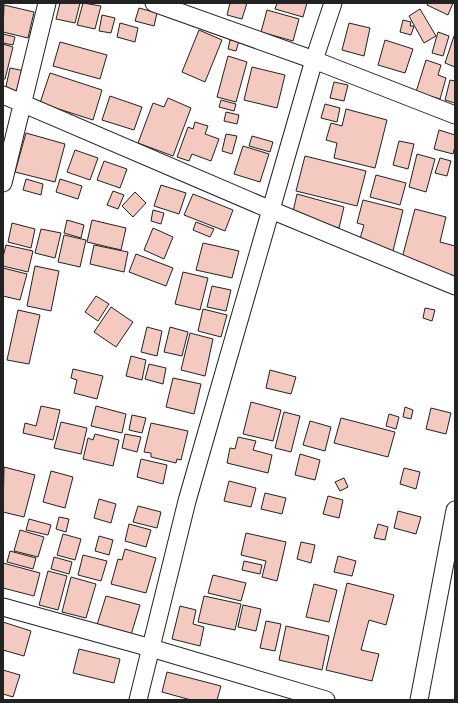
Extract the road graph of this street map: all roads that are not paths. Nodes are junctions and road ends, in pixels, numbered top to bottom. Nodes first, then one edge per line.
1 (47, 3) edge
2 (154, 3) edge
3 (334, 3) edge
4 (314, 60) junction
5 (3, 96) edge
6 (22, 103) junction
7 (455, 115) edge
8 (3, 183) edge
9 (271, 210) junction
10 (455, 286) edge
11 (455, 510) edge
12 (3, 608) edge
13 (151, 648) junction
14 (138, 700) edge
15 (326, 700) edge
16 (419, 700) edge

1 - 6 street
2 - 4 street
3 - 4 street
4 - 7 street
4 - 9 street
5 - 6 street
6 - 8 street
6 - 9 street
9 - 10 street
9 - 13 street
11 - 16 street
12 - 13 street
13 - 14 street
13 - 15 street

